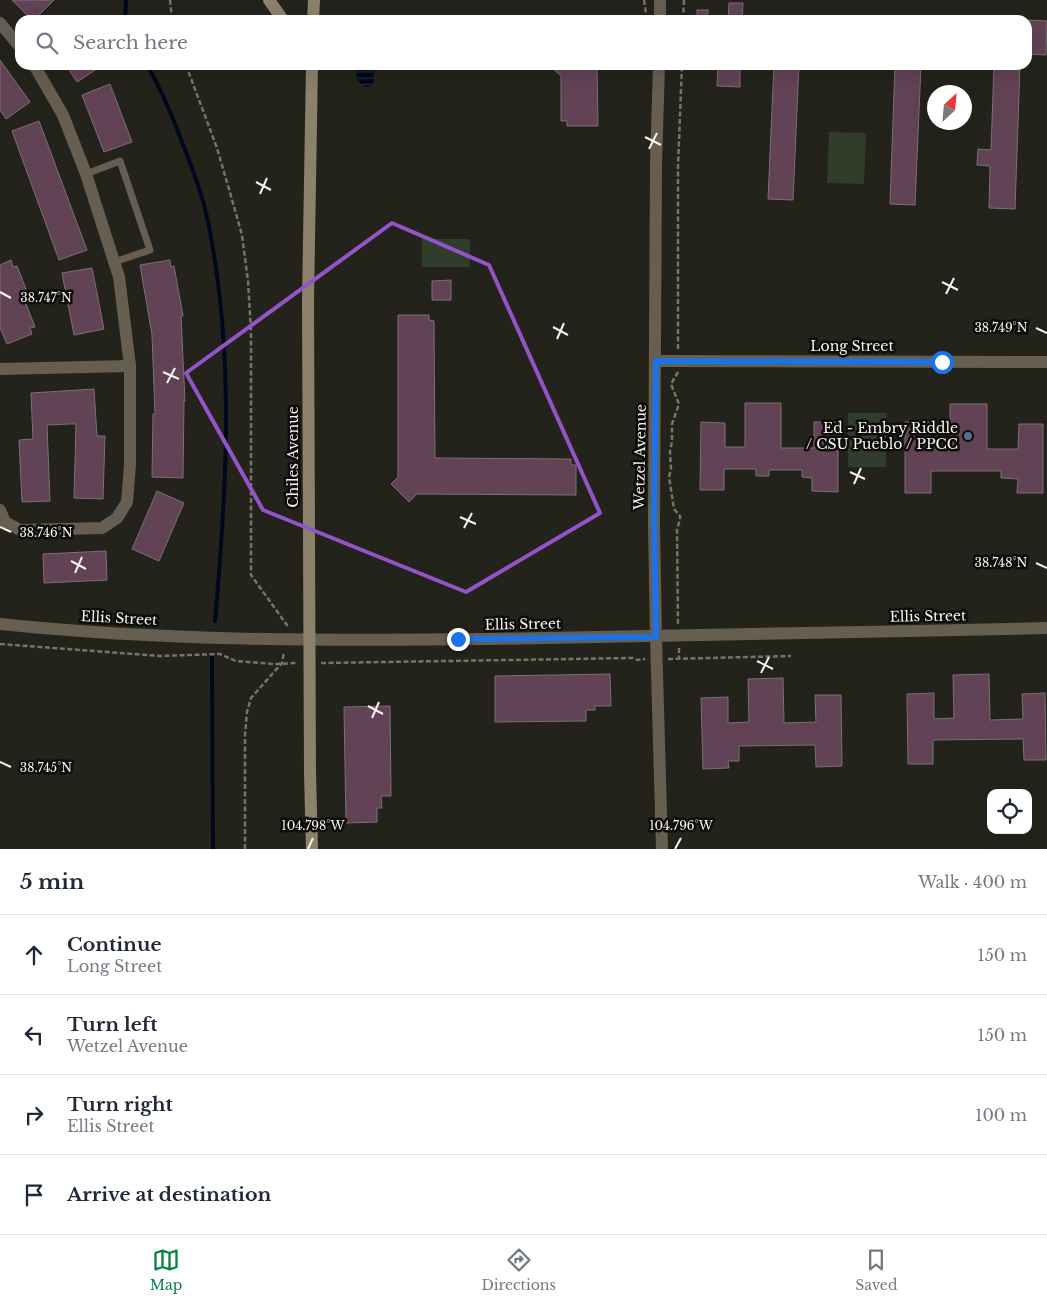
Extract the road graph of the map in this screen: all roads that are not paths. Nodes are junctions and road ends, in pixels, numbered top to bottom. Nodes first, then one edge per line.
1 (269, 0) edge
2 (314, 0) edge
3 (660, 0) edge
4 (280, 15) edge
5 (313, 15) edge
6 (660, 15) edge
7 (0, 23) edge
8 (15, 41) edge
9 (37, 70) edge
10 (309, 70) edge
11 (312, 70) edge
12 (659, 70) edge
13 (312, 80) junction
14 (86, 174) junction
15 (114, 262) junction
16 (656, 361) junction
17 (1047, 362) edge
18 (130, 366) junction
19 (0, 369) edge
20 (0, 510) edge
21 (0, 624) edge
22 (1047, 628) edge
23 (656, 637) junction
24 (309, 641) junction
25 (312, 849) edge
26 (662, 849) edge

1 - 4 street
2 - 5 street
3 - 6 street
7 - 8 street
9 - 14 street
10 - 13 street
11 - 13 street, Chiles Avenue
12 - 16 street, Wetzel Avenue
13 - 24 street, Chiles Avenue
14 - 15 street
14 - 15 lane
15 - 18 street
16 - 17 street, Long Street
16 - 23 street, Wetzel Avenue
18 - 19 street
18 - 20 street
21 - 24 street, Ellis Street
22 - 23 street, Ellis Street
23 - 24 street, Ellis Street
23 - 26 street, Wetzel Avenue
24 - 25 street, Chiles Avenue

